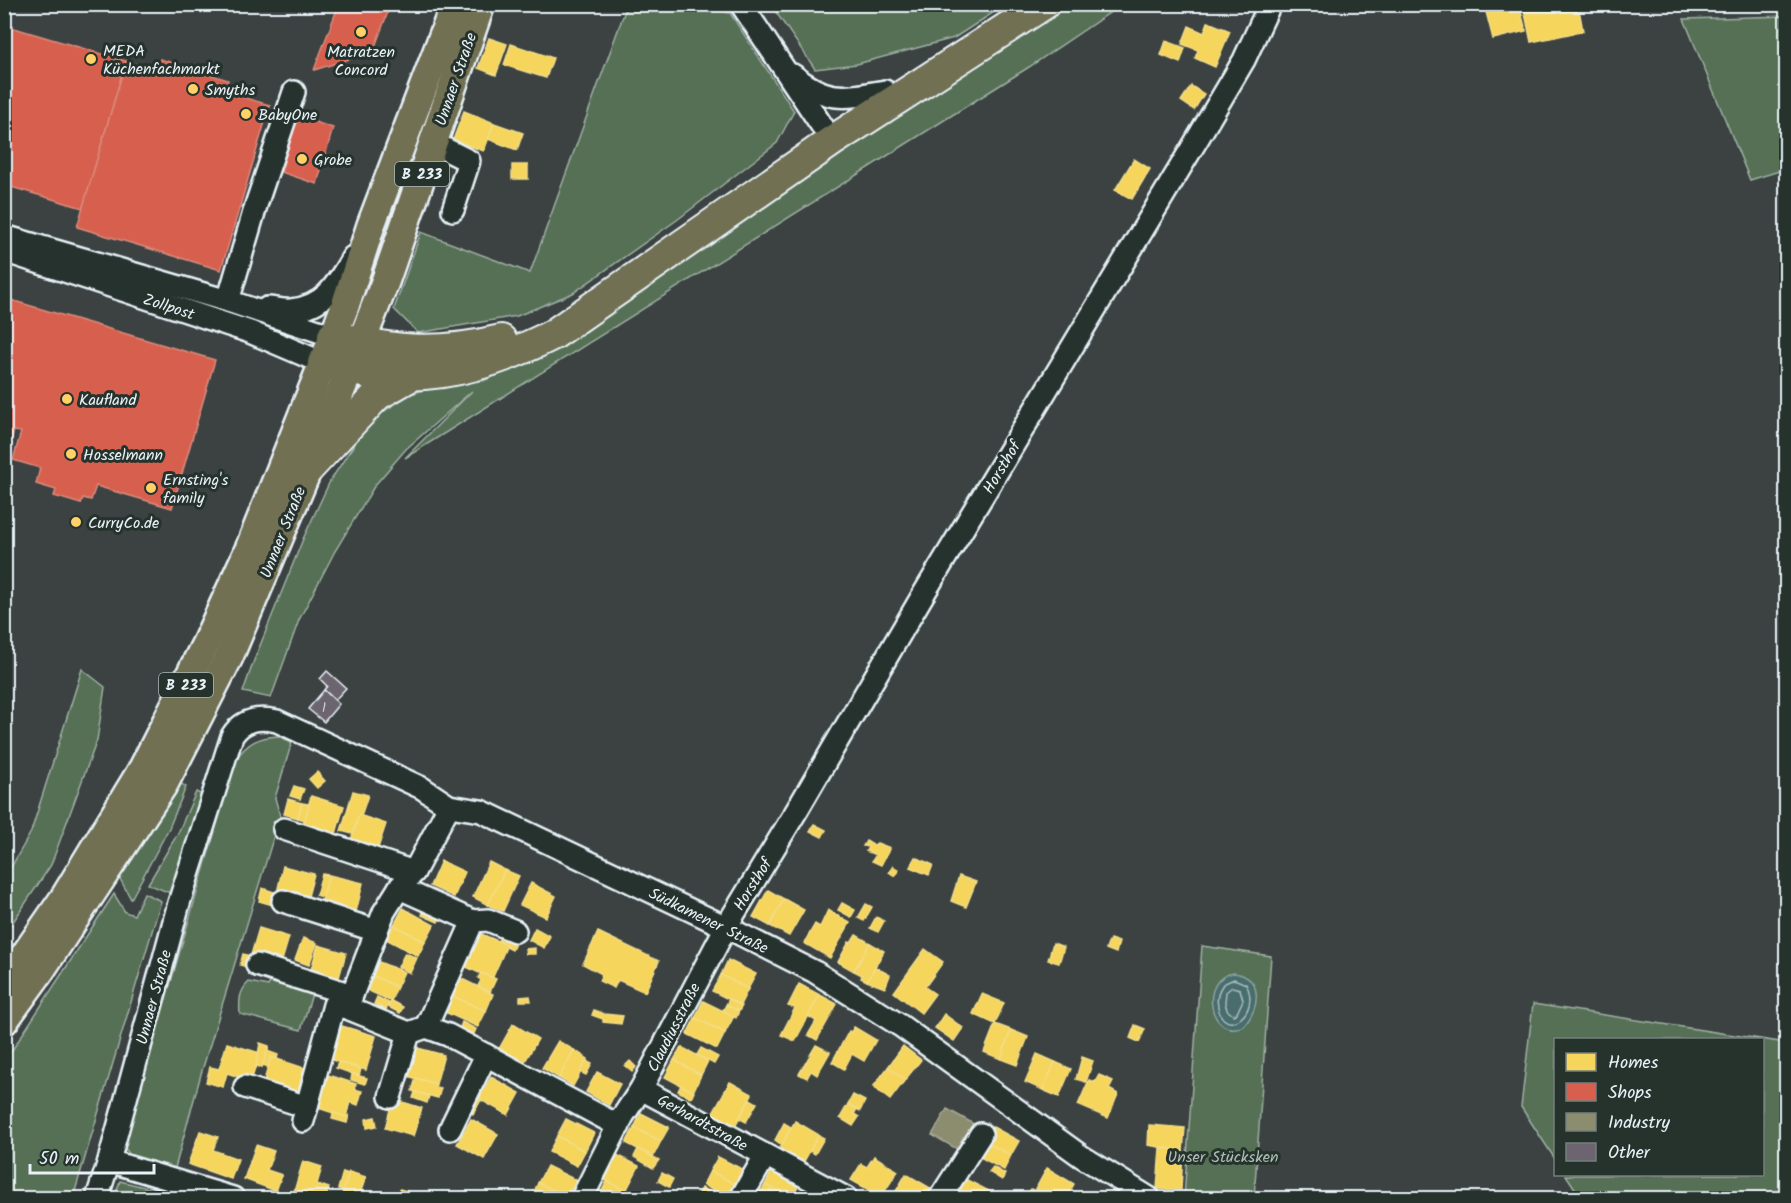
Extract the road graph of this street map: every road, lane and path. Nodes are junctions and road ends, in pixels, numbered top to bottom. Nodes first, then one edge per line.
1 (455, 4) edge
2 (481, 4) edge
3 (741, 4) edge
4 (1024, 4) edge
5 (1044, 4) edge
6 (1270, 4) edge
7 (782, 65) junction
8 (885, 91) junction
9 (294, 92) dead end
10 (828, 135) junction
11 (433, 143) junction
12 (453, 210) dead end
13 (371, 225) junction
14 (6, 248) edge
15 (228, 301) junction
16 (250, 308) junction
17 (362, 343) junction
18 (335, 357) junction
19 (412, 375) junction
20 (307, 470) junction
21 (237, 729) joint
22 (449, 806) junction
23 (284, 829) dead end
24 (414, 872) junction
25 (399, 888) junction
26 (283, 901) dead end
27 (473, 921) junction
28 (726, 927) junction
29 (377, 931) junction
30 (515, 931) dead end
31 (256, 965) dead end
32 (4, 985) edge
33 (349, 1002) junction
34 (4, 1022) edge
35 (417, 1030) junction
36 (486, 1055) junction
37 (245, 1087) dead end
38 (641, 1089) junction
39 (390, 1097) dead end
40 (619, 1126) junction
41 (450, 1129) dead end
42 (981, 1134) dead end
43 (765, 1156) junction
44 (109, 1161) junction
45 (97, 1198) edge
46 (233, 1198) edge
47 (582, 1198) edge
48 (741, 1198) edge
49 (846, 1198) edge
50 (940, 1198) edge
51 (1149, 1198) edge

1 - 13 main road, Unnaer Straße / B 233
2 - 11 main road, Unnaer Straße / B 233
3 - 7 street
4 - 8 highway
5 - 10 highway
6 - 28 street, Horsthof
7 - 8 street
7 - 10 street
8 - 10 highway
9 - 15 street
10 - 17 highway
10 - 19 highway
11 - 12 street
11 - 17 main road, Unnaer Straße / B 233
13 - 16 street, Zollpost
13 - 18 main road, Unnaer Straße / B 233
14 - 15 street, Zollpost
14 - 18 street, Zollpost
15 - 16 street, Zollpost
16 - 18 street, Zollpost
17 - 18 highway
18 - 19 highway
18 - 20 main road, Unnaer Straße / B 233
18 - 32 main road, Unnaer Straße / B 233
19 - 20 highway
20 - 34 main road, Unnaer Straße / B 233
21 - 22 street, Südkamener Straße
21 - 44 street, Unnaer Straße
22 - 24 street
22 - 28 street, Südkamener Straße
23 - 24 street
24 - 25 street
25 - 27 street
25 - 29 street
26 - 29 street
27 - 30 street
27 - 35 street
28 - 38 street, Claudiusstraße
28 - 51 street, Südkamener Straße
29 - 33 street
31 - 33 street
33 - 35 street
33 - 37 street
35 - 36 street
35 - 39 street
36 - 40 street
36 - 41 street
38 - 40 street, Claudiusstraße
38 - 43 street, Gerhardtstraße
40 - 47 street, Claudiusstraße
42 - 50 street
43 - 48 street, Gerhardtstraße
43 - 49 street, Gerhardtstraße
44 - 45 street, Unnaer Straße
44 - 46 street

